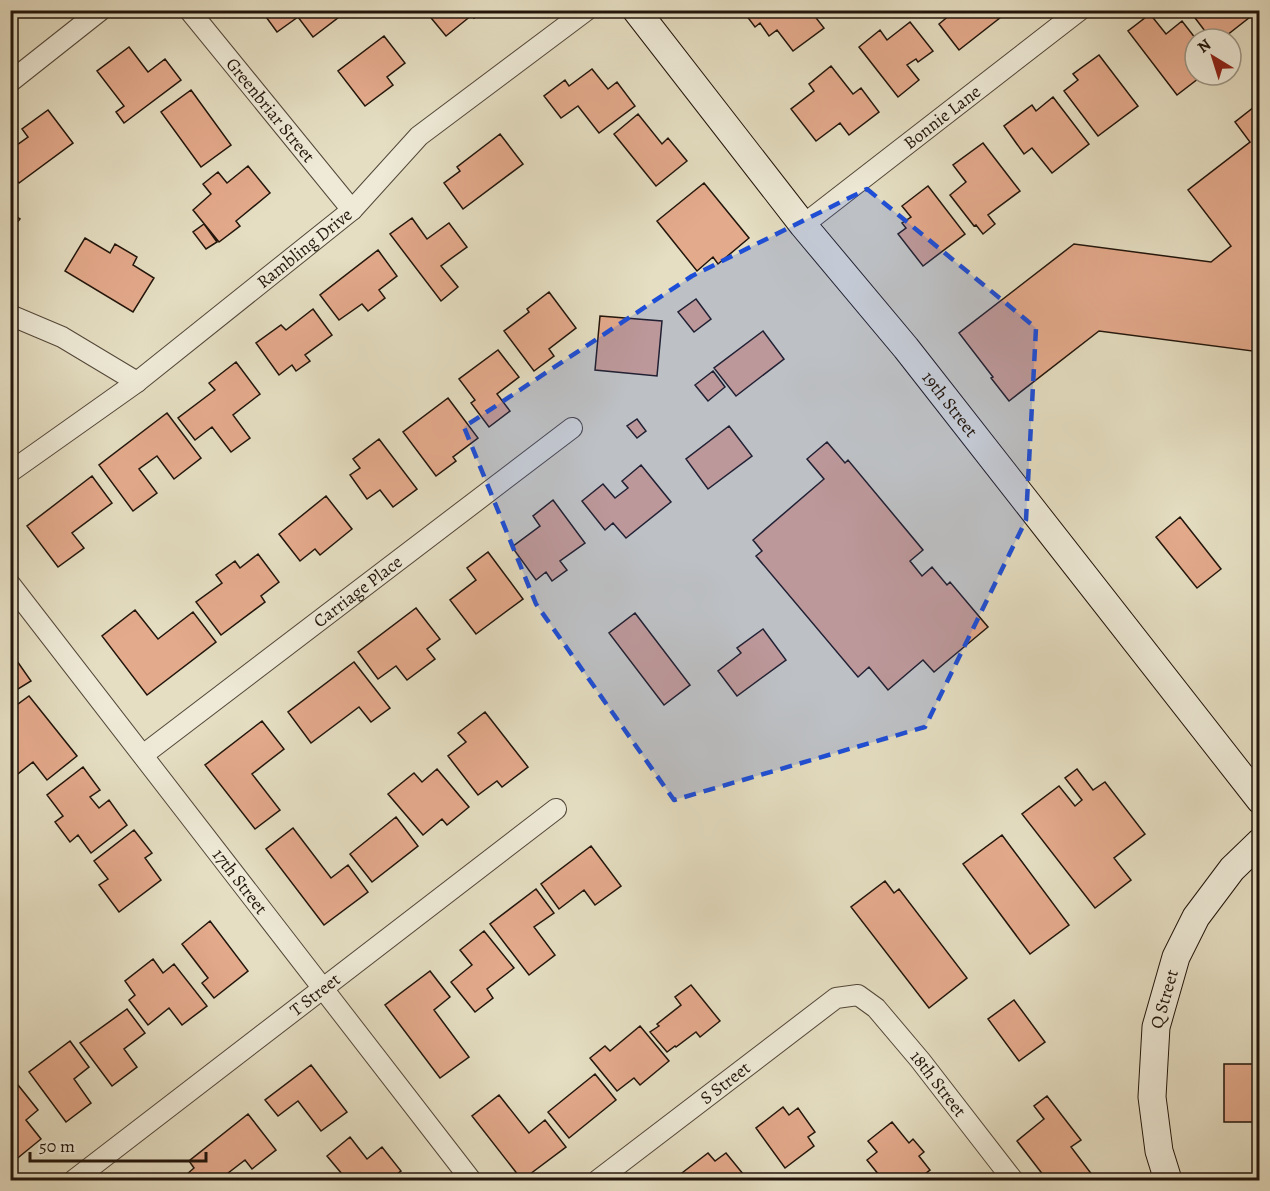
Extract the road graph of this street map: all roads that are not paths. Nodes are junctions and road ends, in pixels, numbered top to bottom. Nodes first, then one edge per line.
1 (101, 10) edge
2 (189, 10) edge
3 (587, 10) edge
4 (636, 10) edge
5 (1076, 12) edge
6 (10, 82) edge
7 (352, 210) junction
8 (803, 225) junction
9 (10, 315) edge
10 (137, 382) junction
11 (572, 428) dead end
12 (10, 472) edge
13 (10, 584) edge
14 (143, 754) junction
15 (1260, 800) edge
16 (556, 809) dead end
17 (1260, 842) edge
18 (323, 990) junction
19 (858, 995) joint
20 (74, 1180) edge
21 (471, 1180) edge
22 (598, 1180) edge
23 (1013, 1180) edge
24 (1168, 1180) edge

1 - 6 street
2 - 7 street, Greenbriar Street
3 - 7 street, Rambling Drive
4 - 8 street, 19th Street
5 - 8 street, Bonnie Lane
7 - 10 street, Rambling Drive
8 - 15 street, 19th Street
9 - 10 street
10 - 12 street, Rambling Drive
11 - 14 street, Carriage Place
13 - 14 street, 17th Street
14 - 18 street, 17th Street
16 - 18 street, T Street
17 - 24 street, Q Street
18 - 20 street, T Street
18 - 21 street, 17th Street
19 - 22 street, S Street
19 - 23 street, 18th Street

